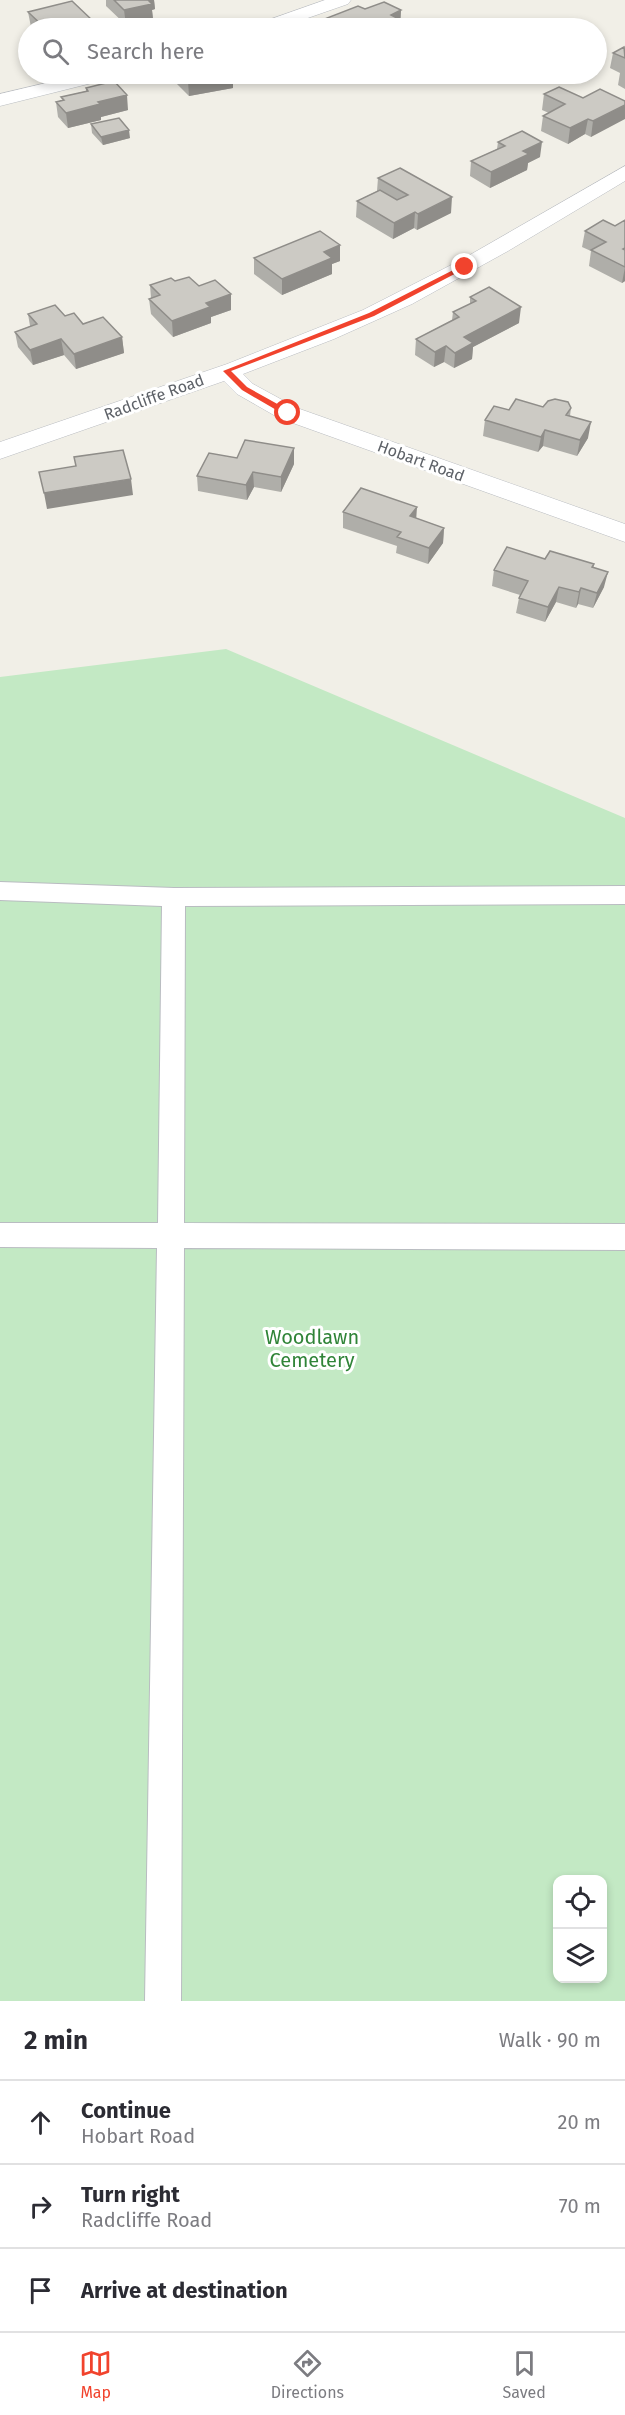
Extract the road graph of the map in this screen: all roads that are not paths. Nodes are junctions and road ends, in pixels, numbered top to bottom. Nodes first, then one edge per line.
1 (342, 0) edge
2 (291, 18) edge
3 (65, 84) edge
4 (0, 100) edge
5 (625, 172) edge
6 (227, 371) junction
7 (0, 451) edge
8 (625, 533) edge
9 (0, 891) edge
10 (625, 895) edge
11 (174, 897) junction
12 (0, 1235) edge
13 (168, 1236) junction
14 (625, 1237) edge
15 (164, 2001) edge

1 - 2 street
3 - 4 street
5 - 6 street, Radcliffe Road
6 - 7 street, Radcliffe Road
6 - 8 street, Hobart Road
9 - 11 lane
10 - 11 lane
11 - 13 lane
12 - 13 lane
13 - 14 lane
13 - 15 lane

